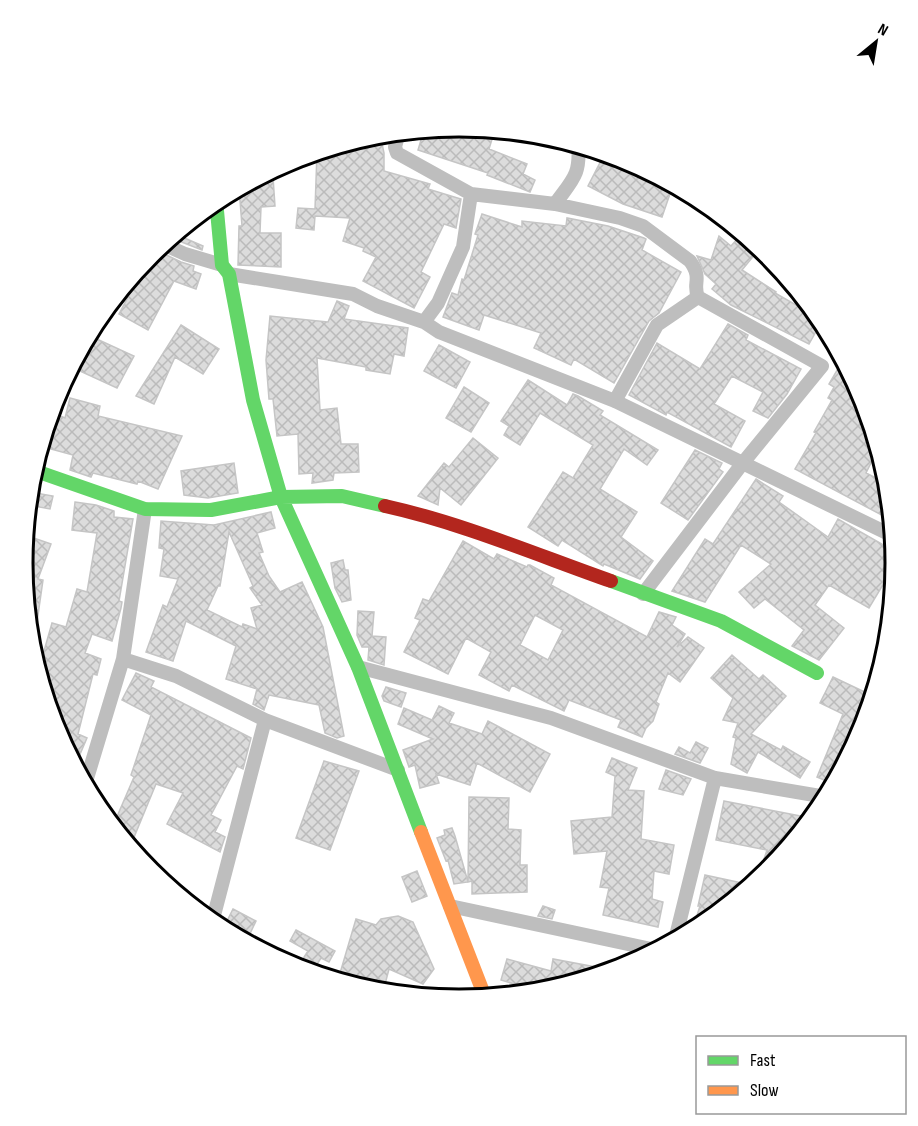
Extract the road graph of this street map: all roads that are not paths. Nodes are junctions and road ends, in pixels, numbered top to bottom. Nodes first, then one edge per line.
1 (396, 142) edge
2 (579, 155) edge
3 (471, 194) junction
4 (555, 204) junction
5 (218, 212) edge
6 (173, 248) edge
7 (226, 270) junction
8 (698, 297) junction
9 (424, 322) junction
10 (615, 400) junction
11 (742, 464) junction
12 (43, 473) edge
13 (280, 497) junction
14 (145, 509) junction
15 (884, 532) edge
16 (643, 594) junction
17 (123, 659) junction
18 (358, 668) junction
19 (816, 673) dead end
20 (265, 720) junction
21 (398, 770) junction
22 (89, 773) edge
23 (715, 778) junction
24 (816, 795) edge
25 (450, 906) junction
26 (215, 912) edge
27 (678, 928) edge
28 (643, 947) edge
29 (482, 988) edge

1 - 3 street
2 - 4 street
3 - 4 street
3 - 9 street
4 - 8 street
5 - 7 street
6 - 7 street
7 - 9 street
7 - 13 street
8 - 10 street
8 - 11 street
9 - 10 street
10 - 11 street
11 - 15 street
11 - 16 street
12 - 14 street
13 - 14 street
13 - 16 street
13 - 18 street
14 - 17 street
16 - 19 street
17 - 20 street
17 - 22 street
18 - 21 street
18 - 23 street
20 - 21 street
20 - 26 street
21 - 25 street
23 - 24 street
23 - 27 street
25 - 28 street
25 - 29 street

